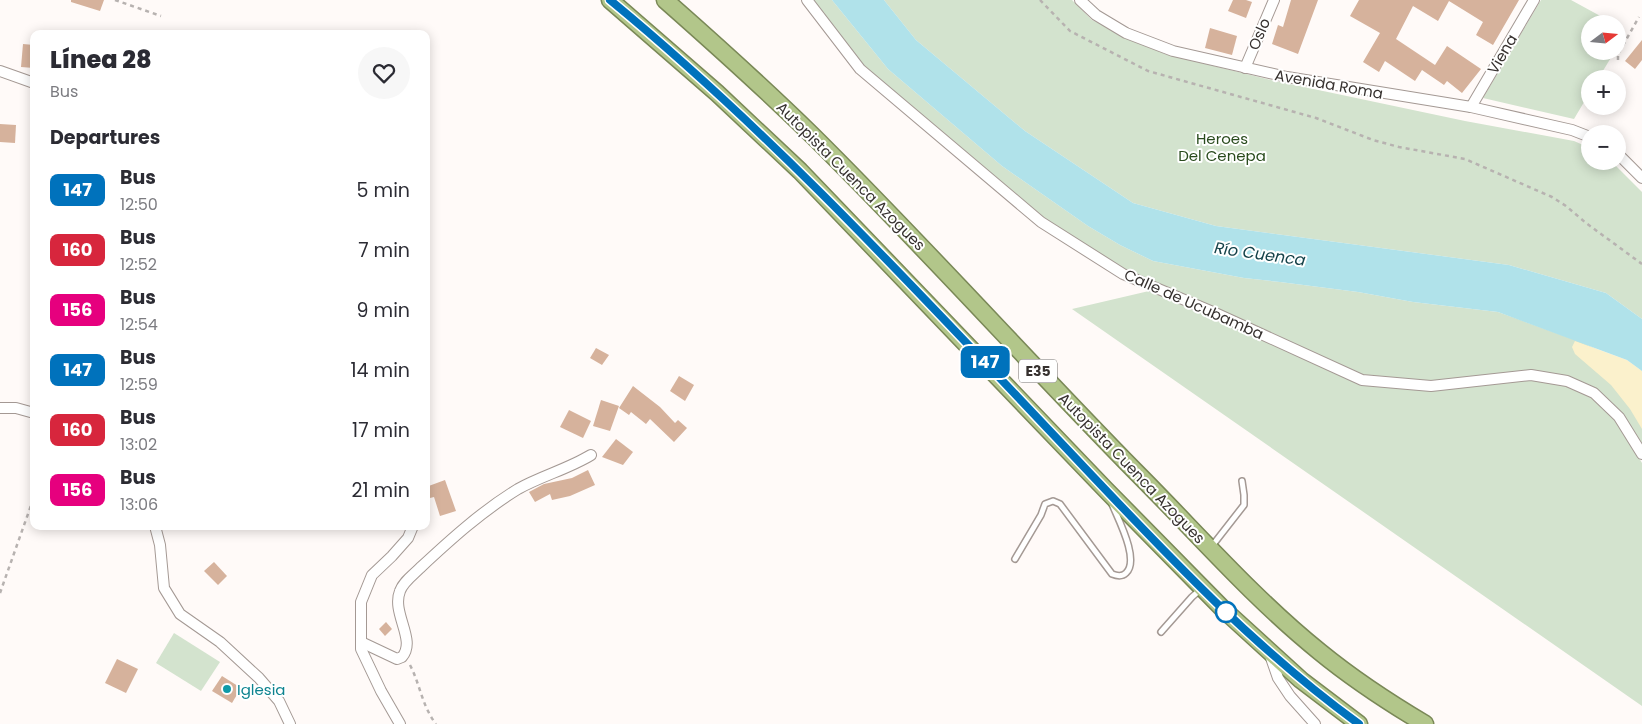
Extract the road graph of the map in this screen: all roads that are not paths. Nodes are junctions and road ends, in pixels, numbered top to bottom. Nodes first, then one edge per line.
1 (610, 0) edge
2 (665, 0) edge
3 (807, 0) edge
4 (1080, 0) edge
5 (1274, 0) edge
6 (1534, 0) edge
7 (1245, 68) junction
8 (0, 71) edge
9 (30, 82) edge
10 (1471, 107) junction
11 (1581, 134) edge
12 (1626, 162) edge
13 (1642, 178) edge
14 (0, 408) edge
15 (30, 412) edge
16 (1642, 454) edge
17 (591, 456) dead end
18 (1242, 481) dead end
19 (1106, 490) junction
20 (156, 530) edge
21 (411, 530) edge
22 (1210, 548) junction
23 (1015, 559) dead end
24 (1202, 588) junction
25 (1162, 632) dead end
26 (360, 642) junction
27 (1269, 652) junction
28 (290, 724) edge
29 (400, 724) edge
30 (1315, 724) edge
31 (1359, 724) edge
32 (1425, 724) edge

1 - 19 highway, E35
2 - 22 highway, Autopista Cuenca Azogues / E35
3 - 16 street, Calle de Ucubamba
4 - 7 street, Avenida Roma
5 - 7 street, Oslo
6 - 10 street, Viena
7 - 10 street, Avenida Roma
8 - 9 street
10 - 11 street, Avenida Roma
12 - 13 street
14 - 15 street
17 - 26 street
18 - 22 lane
19 - 23 lane
19 - 24 highway, E35
20 - 28 street
21 - 26 street
22 - 32 highway, Autopista Cuenca Azogues / E35
24 - 25 lane
24 - 27 highway, E35
26 - 29 street
27 - 30 street
27 - 31 highway, E35

